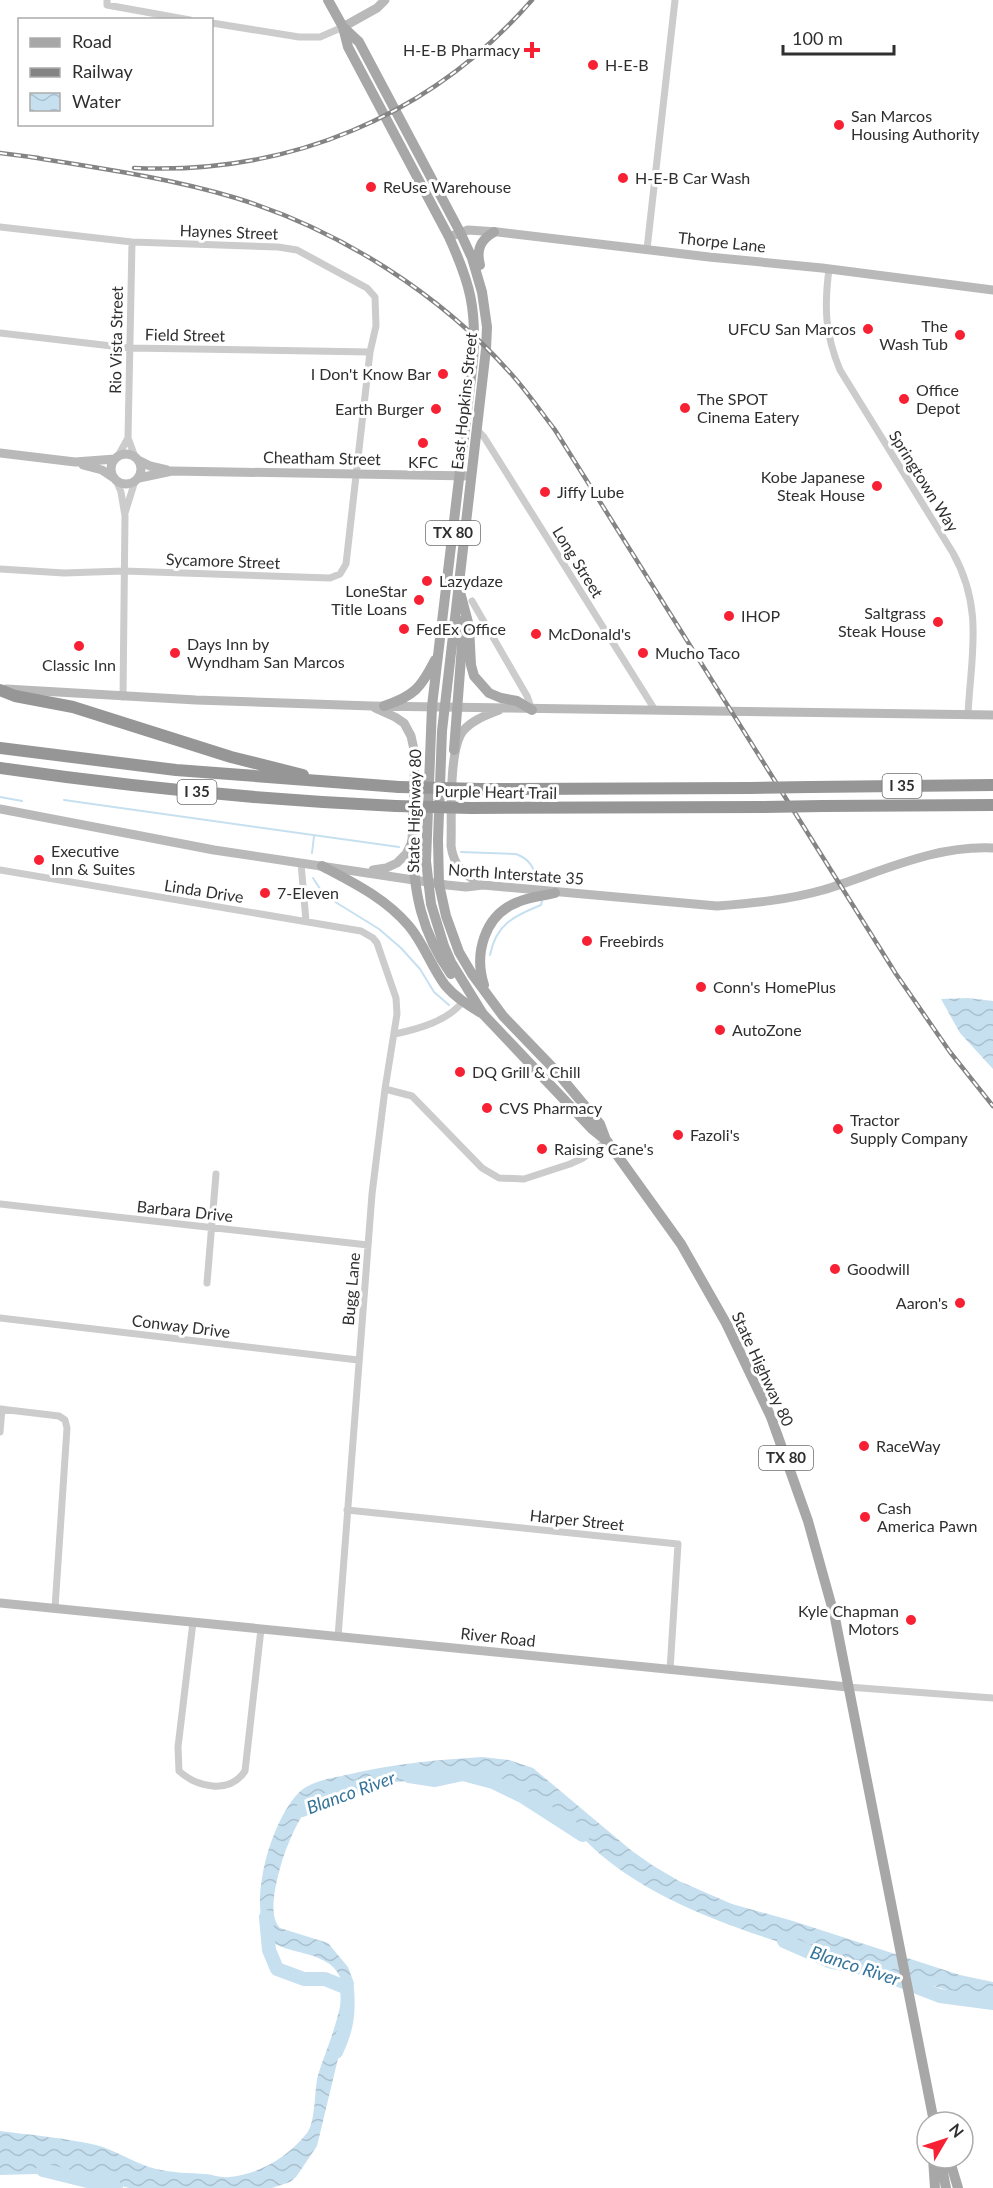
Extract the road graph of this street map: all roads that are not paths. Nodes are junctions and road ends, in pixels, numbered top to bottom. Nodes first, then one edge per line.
1 (107, 0) edge
2 (328, 0) edge
3 (385, 0) edge
4 (675, 0) edge
5 (179, 18) edge
6 (213, 23) edge
7 (343, 27) junction
8 (0, 227) edge
9 (460, 232) junction
10 (494, 232) junction
11 (449, 237) junction
12 (132, 242) junction
13 (647, 249) junction
14 (828, 269) junction
15 (993, 290) edge
16 (482, 292) junction
17 (0, 333) edge
18 (129, 348) junction
19 (370, 352) junction
20 (477, 430) junction
21 (128, 438) junction
22 (0, 453) edge
23 (117, 458) junction
24 (136, 458) junction
25 (75, 462) junction
26 (172, 471) junction
27 (356, 473) junction
28 (459, 476) junction
29 (471, 476) junction
30 (115, 479) junction
31 (137, 479) junction
32 (455, 515) junction
33 (125, 516) junction
34 (0, 569) edge
35 (124, 571) junction
36 (458, 588) junction
37 (472, 601) dead end
38 (456, 614) junction
39 (439, 651) junction
40 (0, 690) edge
41 (123, 697) junction
42 (372, 706) junction
43 (384, 706) junction
44 (432, 706) junction
45 (445, 706) junction
46 (457, 706) junction
47 (501, 709) junction
48 (532, 710) junction
49 (655, 710) junction
50 (968, 714) junction
51 (993, 715) edge
52 (0, 748) edge
53 (454, 750) junction
54 (0, 768) edge
55 (993, 783) edge
56 (339, 784) junction
57 (993, 805) edge
58 (0, 809) edge
59 (412, 842) junction
60 (993, 849) edge
61 (301, 863) junction
62 (322, 866) junction
63 (0, 870) edge
64 (362, 872) junction
65 (414, 880) junction
66 (434, 882) junction
67 (483, 885) junction
68 (555, 893) junction
69 (306, 921) junction
70 (469, 991) junction
71 (488, 997) junction
72 (463, 1002) junction
73 (483, 1014) junction
74 (395, 1034) junction
75 (555, 1070) junction
76 (385, 1089) junction
77 (607, 1141) junction
78 (216, 1174) dead end
79 (0, 1204) edge
80 (212, 1227) junction
81 (368, 1245) junction
82 (207, 1283) dead end
83 (0, 1318) edge
84 (358, 1360) junction
85 (1, 1409) edge
86 (0, 1432) edge
87 (347, 1510) junction
88 (0, 1603) edge
89 (55, 1608) junction
90 (193, 1622) junction
91 (261, 1629) junction
92 (338, 1636) junction
93 (670, 1670) junction
94 (848, 1687) junction
95 (993, 1698) edge
96 (932, 2110) edge
97 (934, 2170) edge
98 (942, 2170) edge
99 (953, 2170) edge
100 (935, 2188) edge
101 (946, 2188) edge
102 (958, 2188) edge

1 - 5 street
2 - 7 main road, East Hopkins Street / TX 80
3 - 7 main road
4 - 13 street
6 - 7 street
7 - 9 main road, East Hopkins Street / TX 80
7 - 11 main road, East Hopkins Street / TX 80
8 - 12 street, Haynes Street
9 - 10 main road, Thorpe Lane
9 - 11 main road, Thorpe Lane
9 - 16 main road, East Hopkins Street / TX 80
10 - 13 main road, Thorpe Lane
10 - 16 main road
11 - 28 main road, East Hopkins Street / TX 80
12 - 18 street, Rio Vista Street
12 - 19 street, Haynes Street
13 - 14 main road, Thorpe Lane
14 - 15 main road, Thorpe Lane
14 - 50 street, Springtown Way
16 - 20 main road, East Hopkins Street / TX 80
17 - 18 street, Field Street
18 - 19 street, Field Street
18 - 21 street, Rio Vista Street
19 - 27 street, Haynes Street
20 - 29 main road, East Hopkins Street / TX 80
20 - 49 street, Long Street
21 - 23 street, Rio Vista Street
21 - 24 street, Rio Vista Street
22 - 25 main road
23 - 24 main road
23 - 25 main road
23 - 30 main road
24 - 26 main road, Cheatham Street
24 - 31 main road
25 - 30 main road
26 - 27 main road, Cheatham Street
26 - 31 main road, Cheatham Street
27 - 28 main road, Cheatham Street
27 - 35 street, Sycamore Street
28 - 29 main road, Cheatham Street
28 - 32 main road, East Hopkins Street / TX 80
29 - 36 main road, East Hopkins Street / TX 80
30 - 31 main road
30 - 33 street
31 - 33 street
32 - 38 main road
32 - 39 main road, East Hopkins Street / TX 80
33 - 35 street
34 - 35 street, Sycamore Street
35 - 41 street
36 - 38 main road, East Hopkins Street / TX 80
36 - 48 main road
37 - 48 street
38 - 45 main road, East Hopkins Street / TX 80
38 - 46 main road
39 - 43 main road
39 - 44 main road, East Hopkins Street / TX 80
40 - 41 main road
40 - 56 highway
41 - 42 main road
42 - 43 main road
42 - 59 main road
43 - 44 main road
44 - 45 main road
44 - 66 main road, State Highway 80 / TX 80
45 - 46 main road
45 - 66 main road, State Highway 80 / TX 80
46 - 47 main road
46 - 53 main road
47 - 48 main road
47 - 53 main road
48 - 49 main road
49 - 50 main road
50 - 51 main road
52 - 56 highway, Purple Heart Trail / I 35
53 - 67 main road
54 - 57 highway, Purple Heart Trail / I 35, bridge
55 - 56 highway, Purple Heart Trail / I 35, bridge
58 - 61 main road, North Interstate 35
59 - 64 main road
59 - 65 main road
60 - 68 main road, North Interstate 35
61 - 62 main road, North Interstate 35
61 - 69 street
62 - 64 main road, North Interstate 35
62 - 72 main road
63 - 69 street, Linda Drive
64 - 65 main road, North Interstate 35
65 - 66 main road, North Interstate 35
65 - 70 main road
66 - 67 main road, North Interstate 35
66 - 70 main road, State Highway 80 / TX 80
66 - 71 main road, State Highway 80 / TX 80
67 - 68 main road, North Interstate 35
68 - 71 main road
69 - 74 street, Linda Drive
70 - 72 street
70 - 73 main road, State Highway 80 / TX 80
70 - 75 main road
71 - 75 main road, State Highway 80 / TX 80
72 - 73 main road
72 - 74 street
73 - 77 main road, State Highway 80 / TX 80
74 - 76 street, Bugg Lane
75 - 77 main road, State Highway 80 / TX 80
76 - 77 street
76 - 81 street, Bugg Lane
77 - 94 main road, State Highway 80 / TX 80
78 - 80 street
79 - 80 street, Barbara Drive
80 - 81 street, Barbara Drive
80 - 82 street
81 - 84 street, Bugg Lane
83 - 84 street, Conway Drive
84 - 87 street, Bugg Lane
85 - 86 street
85 - 89 street
87 - 92 street, Bugg Lane
87 - 93 street, Harper Street
88 - 89 main road, River Road
89 - 90 main road, River Road
90 - 91 main road, River Road
90 - 91 street
91 - 92 main road, River Road
92 - 93 main road, River Road
93 - 94 main road, River Road
94 - 95 street, River Road
94 - 96 main road, State Highway 80 / TX 80
97 - 100 main road
98 - 101 main road
99 - 102 main road

